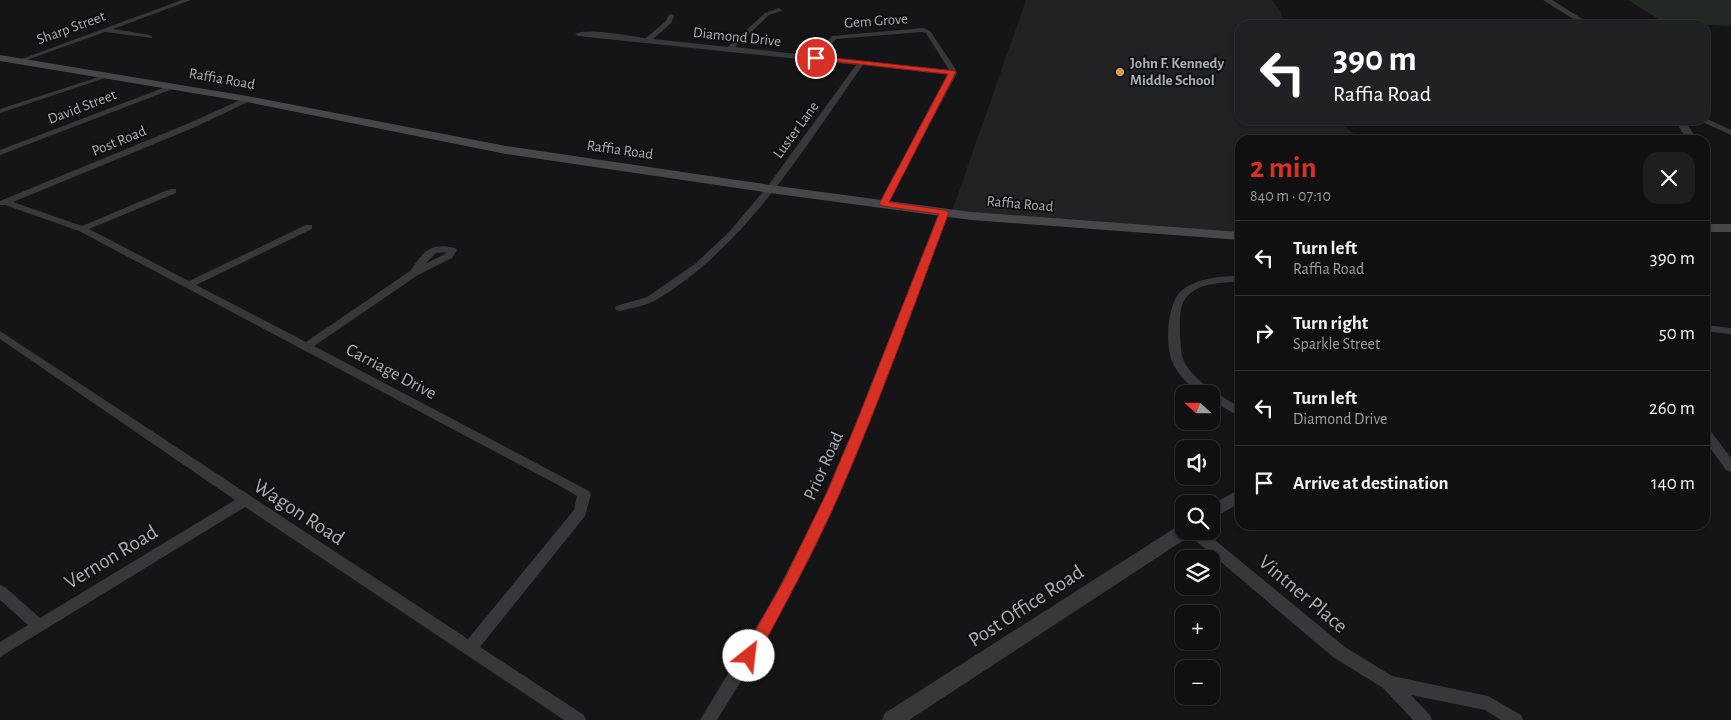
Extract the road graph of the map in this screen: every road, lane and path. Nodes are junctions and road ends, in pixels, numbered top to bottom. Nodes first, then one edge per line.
1 (188, 0) edge
2 (1547, 0) edge
3 (780, 10) dead end
4 (671, 16) dead end
5 (1580, 20) edge
6 (104, 30) junction
7 (578, 34) dead end
8 (150, 37) dead end
9 (647, 40) junction
10 (729, 49) junction
11 (0, 58) edge
12 (816, 58) junction
13 (19, 61) junction
14 (861, 63) junction
15 (953, 72) junction
16 (107, 76) junction
17 (174, 87) junction
18 (247, 99) junction
19 (0, 111) edge
20 (1710, 124) edge
21 (1731, 133) edge
22 (0, 153) edge
23 (770, 188) junction
24 (173, 191) dead end
25 (2, 203) edge
26 (883, 204) junction
27 (944, 212) junction
28 (309, 227) dead end
29 (1710, 228) edge
30 (1731, 228) edge
31 (82, 229) junction
32 (1235, 236) edge
33 (414, 273) dead end
34 (1235, 279) edge
35 (190, 284) junction
36 (620, 308) dead end
37 (1710, 328) edge
38 (1731, 330) edge
39 (0, 334) edge
40 (306, 347) junction
41 (1235, 410) edge
42 (1710, 439) edge
43 (1731, 467) edge
44 (1235, 498) edge
45 (245, 500) junction
46 (1220, 507) edge
47 (1175, 537) edge
48 (1205, 540) edge
49 (0, 591) edge
50 (39, 626) junction
51 (470, 648) junction
52 (0, 650) edge
53 (1389, 683) junction
54 (578, 720) edge
55 (708, 720) edge
56 (892, 720) edge
57 (1424, 720) edge
58 (1515, 720) edge

1 - 6 street, Sharp Street
2 - 5 street
3 - 10 street
4 - 9 street
6 - 8 street
6 - 13 street, Sharp Street
7 - 9 street, Diamond Drive
9 - 10 street, Diamond Drive
10 - 12 street, Diamond Drive
11 - 13 main road, Raffia Road
12 - 14 street, Diamond Drive
12 - 15 street, Gem Grove
13 - 16 main road, Raffia Road
14 - 15 street, Diamond Drive
14 - 23 street, Luster Lane
15 - 26 street
16 - 17 main road, Raffia Road
16 - 19 street
17 - 18 main road, Raffia Road
17 - 22 street, David Street
18 - 23 main road, Raffia Road
18 - 25 street, Post Road
20 - 21 street
23 - 26 main road, Raffia Road
23 - 36 street, Luster Lane
24 - 31 street
25 - 31 street, Carriage Drive
26 - 27 main road, Raffia Road
27 - 32 main road, Raffia Road
27 - 55 street, Prior Road
28 - 35 street
29 - 30 main road
31 - 35 street, Carriage Drive
33 - 40 street
34 - 41 street
35 - 40 street, Carriage Drive
37 - 38 street
39 - 45 street, Wagon Road
40 - 51 street, Carriage Drive
42 - 43 street
44 - 46 street
45 - 50 street, Vernon Road
45 - 51 street, Wagon Road
47 - 56 street, Post Office Road
48 - 53 street, Vintner Place
49 - 50 street
50 - 52 street, Vernon Road
51 - 54 street, Wagon Road
53 - 57 street, Vintner Place
53 - 58 street, Vintner Place

